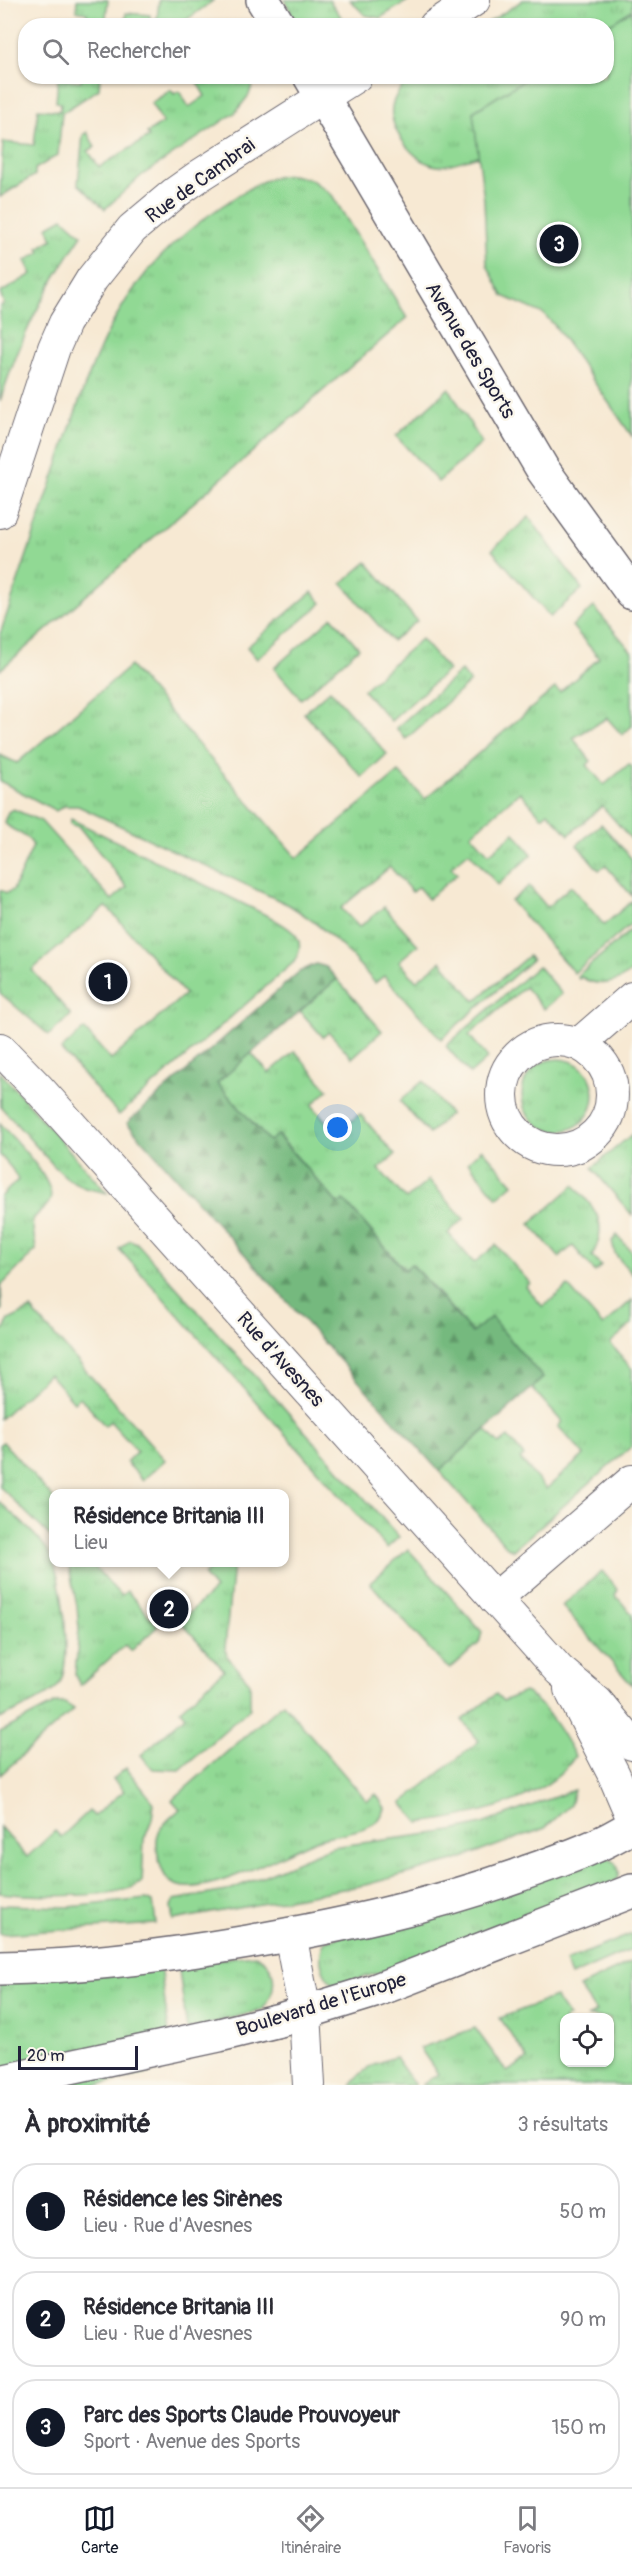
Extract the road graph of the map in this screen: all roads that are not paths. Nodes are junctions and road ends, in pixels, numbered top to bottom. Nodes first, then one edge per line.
1 (263, 0) edge
2 (474, 0) edge
3 (274, 18) edge
4 (447, 18) edge
5 (316, 87) edge
6 (0, 512) edge
7 (632, 593) edge
8 (632, 998) edge
9 (579, 1044) dead end
10 (0, 1049) edge
11 (632, 1481) edge
12 (495, 1599) junction
13 (559, 1670) junction
14 (632, 1744) edge
15 (632, 1817) edge
16 (632, 1826) edge
17 (632, 1891) edge
18 (290, 1934) junction
19 (0, 1968) edge
20 (305, 2012) junction
21 (0, 2082) edge
22 (309, 2085) edge

1 - 3 street
2 - 4 street
5 - 6 street, Rue de Cambrai
5 - 7 street, Avenue des Sports
8 - 9 street
10 - 12 street, Rue d'Avesnes
11 - 12 street
12 - 13 street, Rue d'Avesnes
13 - 14 street, Rue d'Avesnes
13 - 15 street, Rue d'Avesnes
16 - 18 street
17 - 20 street, Boulevard de l'Europe
18 - 19 street
18 - 20 street
20 - 21 street, Boulevard de l'Europe
20 - 22 street

